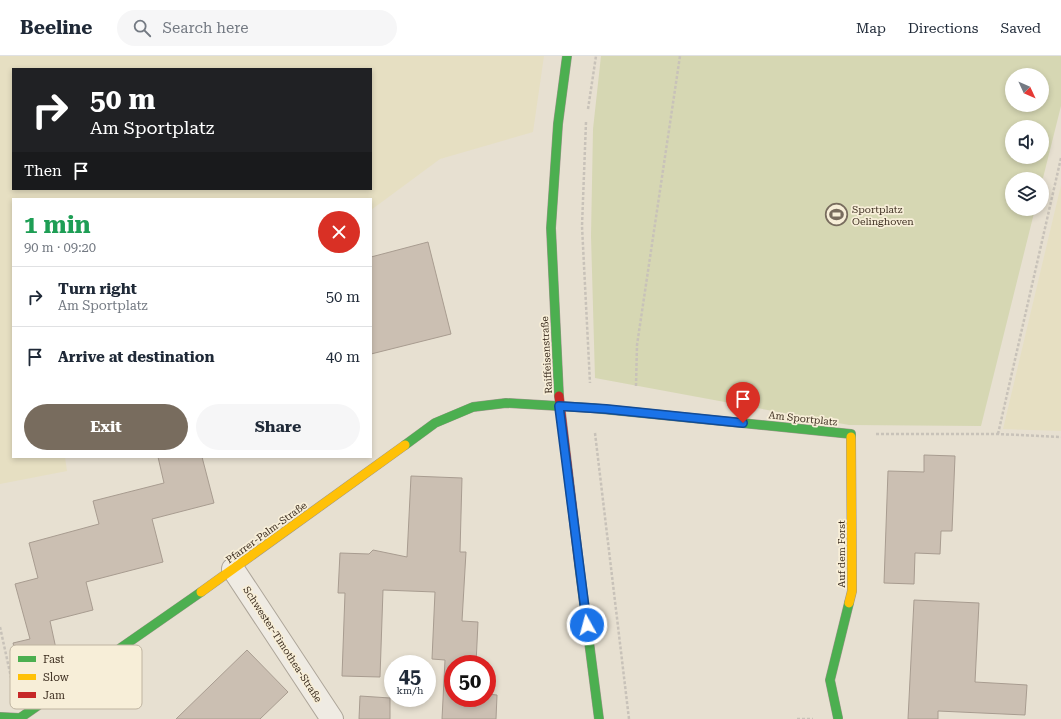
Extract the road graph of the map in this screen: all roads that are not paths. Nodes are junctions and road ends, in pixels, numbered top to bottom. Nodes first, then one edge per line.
1 (567, 56) edge
2 (559, 406) junction
3 (851, 434) joint
4 (233, 569) junction
5 (124, 645) edge
6 (33, 709) edge
7 (0, 717) edge
8 (20, 718) edge
9 (838, 718) edge
10 (332, 719) edge
11 (599, 719) edge

1 - 2 street, Raiffeisenstraße
2 - 3 street, Am Sportplatz
2 - 4 street, Pfarrer-Palm-Straße
2 - 11 street, Raiffeisenstraße
3 - 9 street, Auf dem Forst
4 - 5 street, Pfarrer-Palm-Straße
4 - 10 street, Schwester-Timothea-Straße
6 - 8 street, Pfarrer-Palm-Straße
7 - 8 street

